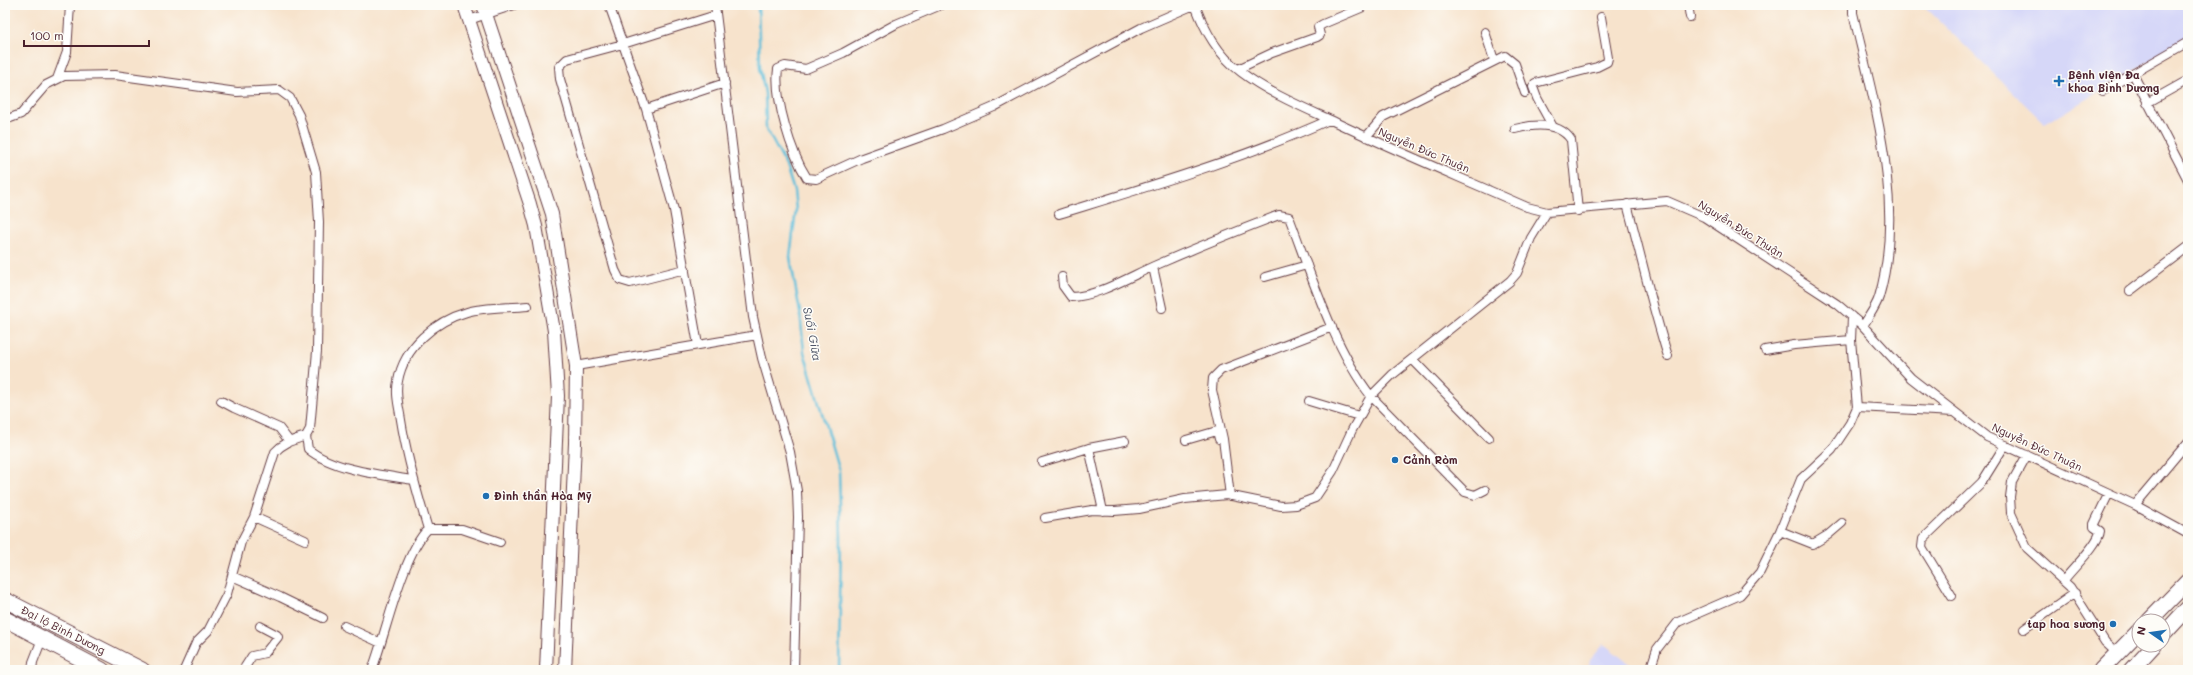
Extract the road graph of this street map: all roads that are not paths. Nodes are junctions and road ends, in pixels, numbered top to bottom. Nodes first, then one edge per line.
1 (70, 5) edge
2 (464, 5) edge
3 (514, 5) edge
4 (609, 5) edge
5 (715, 5) edge
6 (941, 5) edge
7 (1195, 5) edge
8 (1688, 5) edge
9 (1853, 5) edge
10 (1362, 8) dead end
11 (484, 10) edge
12 (716, 14) junction
13 (1602, 17) dead end
14 (1690, 17) dead end
15 (469, 20) junction
16 (1486, 32) dead end
17 (2188, 43) edge
18 (623, 44) junction
19 (1494, 60) junction
20 (1238, 69) junction
21 (2133, 74) junction
22 (57, 80) junction
23 (2188, 80) edge
24 (725, 82) junction
25 (2103, 91) dead end
26 (1525, 93) dead end
27 (2147, 103) junction
28 (646, 109) junction
29 (5, 120) edge
30 (1329, 120) junction
31 (1553, 127) junction
32 (1515, 129) dead end
33 (1366, 137) junction
34 (2188, 180) edge
35 (1628, 204) junction
36 (1578, 210) junction
37 (1547, 212) junction
38 (1060, 214) dead end
39 (2188, 247) edge
40 (1307, 265) junction
41 (1153, 266) junction
42 (685, 269) junction
43 (1062, 277) dead end
44 (1265, 277) dead end
45 (2130, 291) dead end
46 (528, 306) dead end
47 (1162, 308) dead end
48 (1852, 317) junction
49 (1863, 326) junction
50 (1332, 327) junction
51 (757, 335) junction
52 (1851, 340) junction
53 (698, 345) junction
54 (1765, 350) dead end
55 (1668, 356) dead end
56 (1412, 359) junction
57 (576, 366) junction
58 (1371, 396) junction
59 (221, 400) dead end
60 (1309, 401) dead end
61 (1857, 407) junction
62 (1954, 412) junction
63 (1359, 416) junction
64 (306, 436) junction
65 (1489, 438) dead end
66 (1186, 440) dead end
67 (289, 441) junction
68 (1125, 441) dead end
69 (2188, 442) edge
70 (2004, 445) junction
71 (1089, 448) junction
72 (2027, 455) junction
73 (1042, 462) dead end
74 (413, 480) junction
75 (1485, 490) dead end
76 (2109, 493) junction
77 (1228, 496) junction
78 (2135, 505) junction
79 (1104, 510) junction
80 (254, 517) junction
81 (1045, 518) dead end
82 (1842, 522) dead end
83 (428, 529) junction
84 (1780, 530) junction
85 (2188, 534) edge
86 (305, 540) dead end
87 (500, 542) dead end
88 (232, 576) junction
89 (2064, 580) junction
90 (2188, 581) edge
91 (2074, 593) junction
92 (1952, 596) dead end
93 (5, 600) edge
94 (2188, 608) edge
95 (2157, 613) edge
96 (323, 618) dead end
97 (5, 619) edge
98 (260, 626) dead end
99 (344, 626) dead end
100 (2171, 626) edge
101 (2024, 629) dead end
102 (42, 639) junction
103 (2131, 640) edge
104 (381, 642) junction
105 (2147, 653) edge
106 (2110, 664) edge
107 (32, 670) edge
108 (102, 670) edge
109 (142, 670) edge
110 (184, 670) edge
111 (243, 670) edge
112 (372, 670) edge
113 (546, 670) edge
114 (565, 670) edge
115 (794, 670) edge
116 (1650, 670) edge
117 (2131, 670) edge

1 - 22 street
2 - 15 street
3 - 11 street
4 - 18 street
5 - 12 street
6 - 7 street
7 - 20 street, Nguyễn Đức Thuận
8 - 14 street
9 - 49 street
10 - 20 street
11 - 15 street
11 - 57 street
12 - 18 street
12 - 24 street
13 - 31 street
15 - 113 street
16 - 19 street
17 - 21 street
18 - 28 street
18 - 42 street
19 - 26 street
19 - 33 street
20 - 30 street, Nguyễn Đức Thuận
21 - 25 street
21 - 27 street
22 - 29 street
22 - 64 street
23 - 27 street
24 - 28 street
24 - 51 street
27 - 34 street
28 - 42 street
30 - 33 street, Nguyễn Đức Thuận
30 - 38 street
31 - 32 street
31 - 36 street
33 - 37 street, Nguyễn Đức Thuận
35 - 36 street, Nguyễn Đức Thuận
35 - 48 street, Nguyễn Đức Thuận
35 - 55 street
36 - 37 street, Nguyễn Đức Thuận
37 - 56 street
39 - 45 street
40 - 41 street
40 - 44 street
40 - 50 street
41 - 43 street
41 - 47 street
42 - 53 street
46 - 74 street
48 - 49 street, Nguyễn Đức Thuận
48 - 52 street
49 - 62 street, Nguyễn Đức Thuận
50 - 58 street
50 - 77 street
51 - 53 street
51 - 115 street
52 - 54 street
52 - 61 street
53 - 57 street
56 - 58 street
56 - 65 street
57 - 114 street
58 - 63 street
58 - 75 street
59 - 67 street
60 - 63 street
61 - 62 street
61 - 84 street
62 - 70 street, Nguyễn Đức Thuận
63 - 77 street
64 - 67 street
64 - 74 street
66 - 77 street
67 - 80 street
68 - 71 street
69 - 78 street
70 - 72 street, Nguyễn Đức Thuận
70 - 92 street
71 - 73 street
71 - 79 street
72 - 76 street, Nguyễn Đức Thuận
72 - 89 street
74 - 83 street
76 - 78 street, Nguyễn Đức Thuận
76 - 89 street
77 - 79 street
78 - 85 street, Nguyễn Đức Thuận
79 - 81 street
80 - 86 street
80 - 88 street
82 - 84 street
83 - 87 street
83 - 104 street
84 - 116 street
88 - 96 street
88 - 110 street
89 - 91 street
90 - 95 highway
91 - 101 street
91 - 106 street
93 - 109 highway, Đại lộ Bình Dương
94 - 100 highway
97 - 102 highway, Đại lộ Bình Dương
98 - 111 street
99 - 104 street
102 - 107 street
102 - 108 highway, Đại lộ Bình Dương
103 - 106 highway
104 - 112 street
105 - 117 highway
106 - 117 highway

